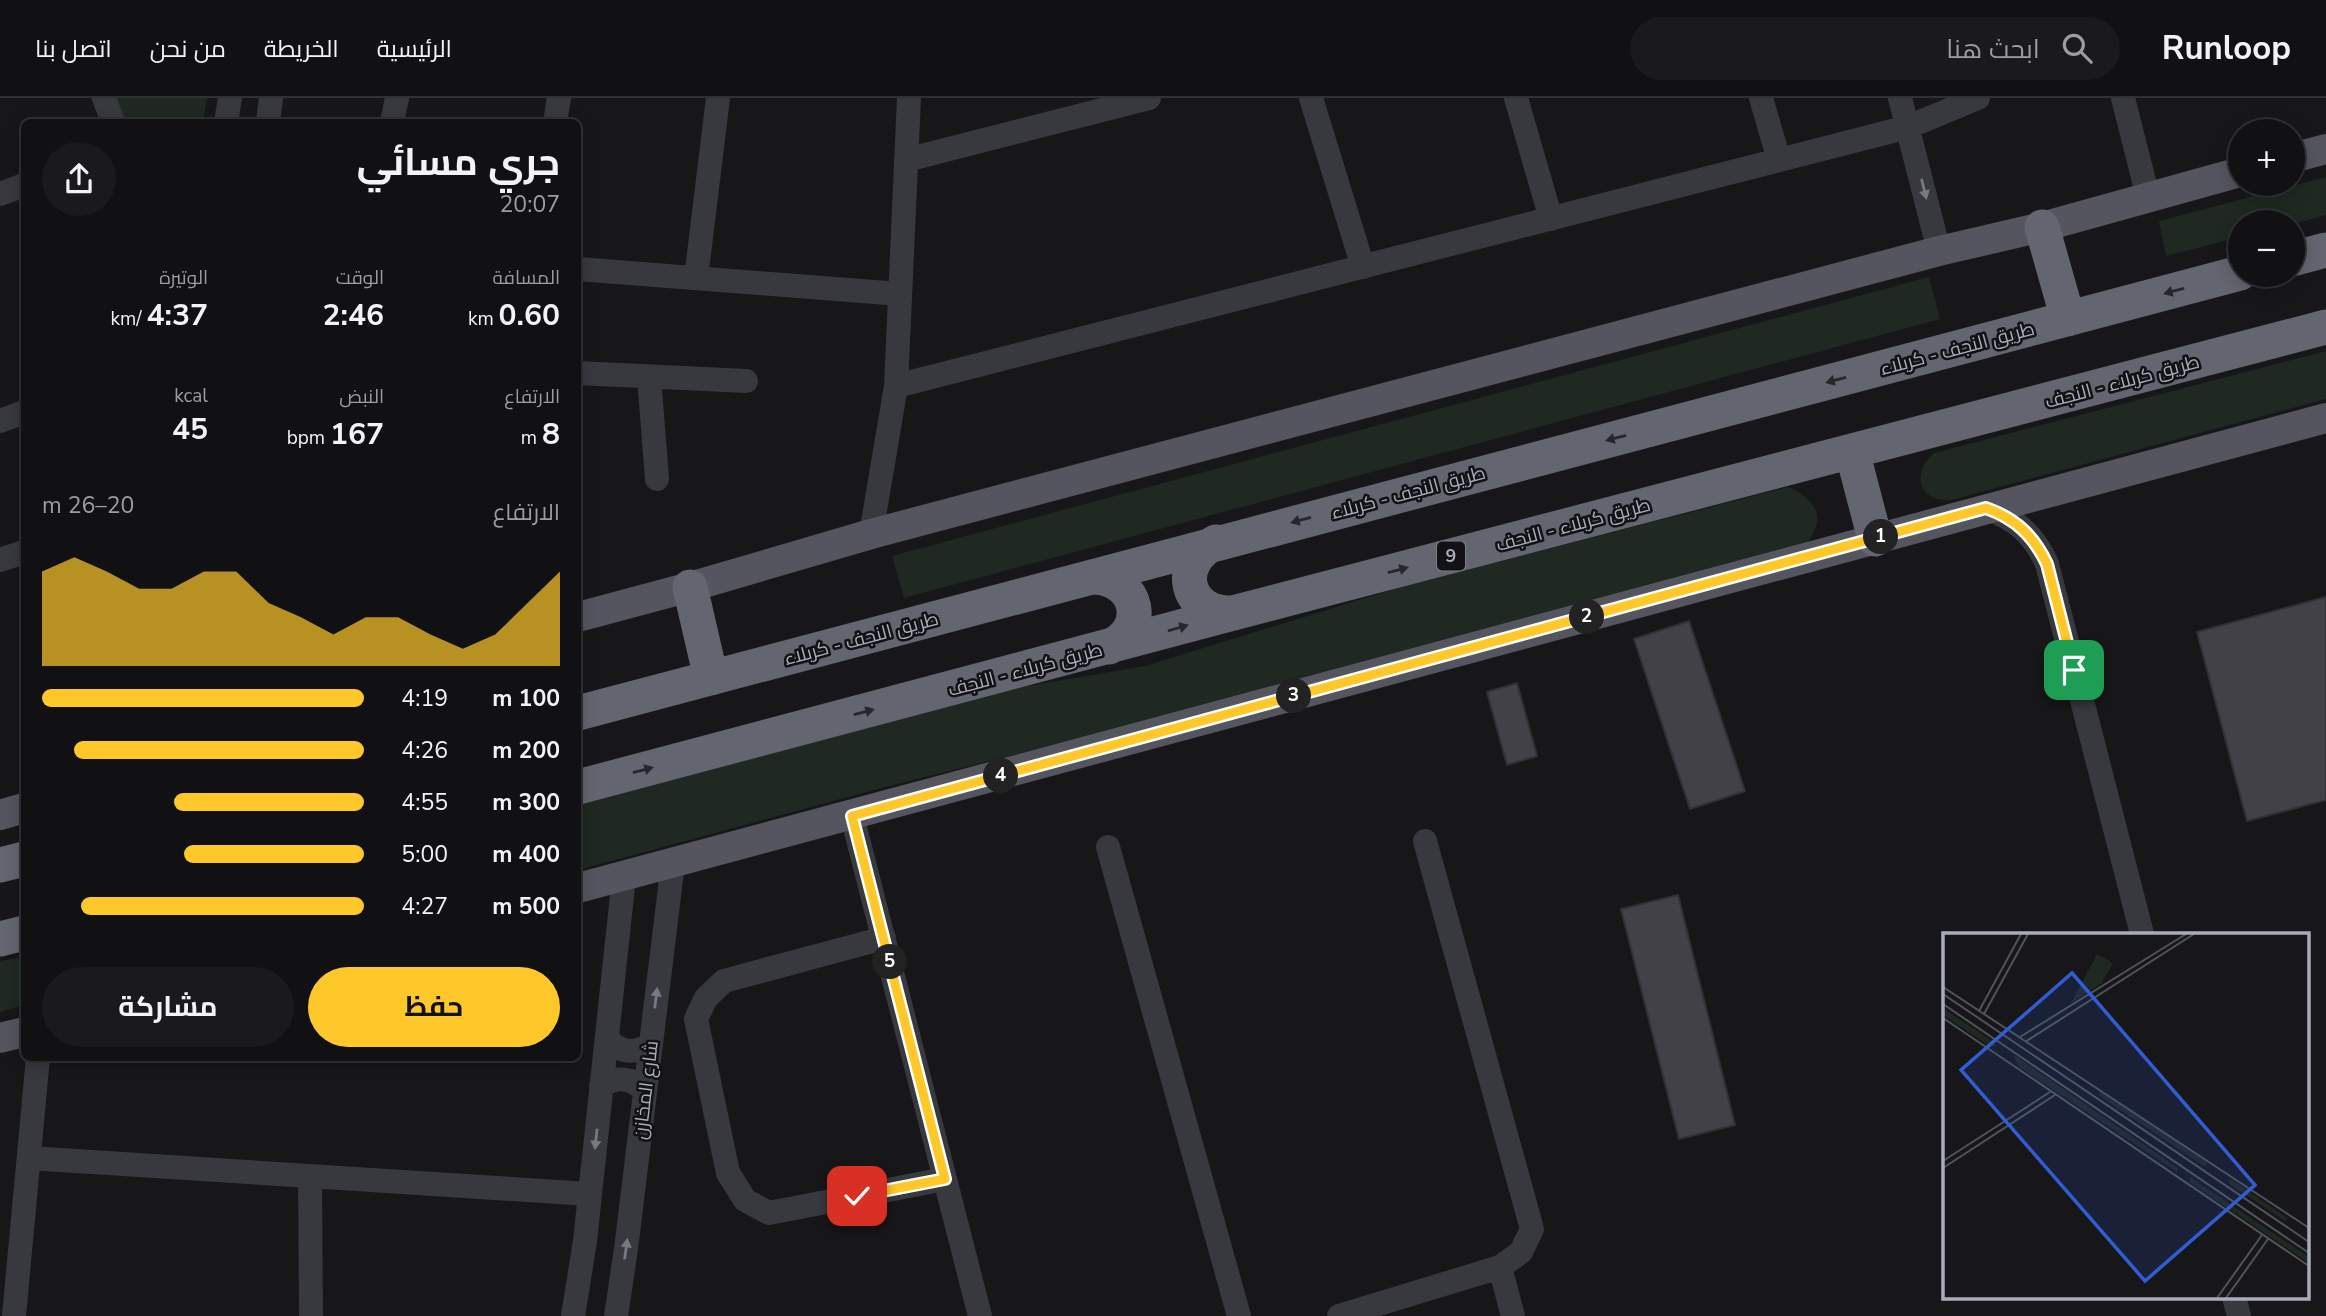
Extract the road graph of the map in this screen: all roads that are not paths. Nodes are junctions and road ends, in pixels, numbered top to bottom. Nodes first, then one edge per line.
1 (104, 98) edge
2 (230, 98) edge
3 (271, 98) edge
4 (397, 98) edge
5 (559, 98) edge
6 (718, 98) edge
7 (909, 98) edge
8 (1149, 98) edge
9 (1311, 98) edge
10 (1516, 98) edge
11 (1761, 98) edge
12 (1900, 98) edge
13 (1978, 98) edge
14 (2123, 98) edge
15 (112, 119) edge
16 (226, 119) edge
17 (268, 119) edge
18 (393, 119) edge
19 (556, 119) edge
20 (1908, 127) junction
21 (2326, 149) edge
22 (2305, 155) edge
23 (906, 160) junction
24 (1779, 160) junction
25 (2228, 175) edge
26 (21, 186) edge
27 (0, 194) edge
28 (2148, 197) junction
29 (1551, 219) junction
30 (2042, 227) junction
31 (2326, 250) edge
32 (1939, 251) junction
33 (2305, 256) edge
34 (1363, 267) junction
35 (581, 269) edge
36 (2228, 276) edge
37 (696, 278) junction
38 (900, 294) junction
39 (2068, 319) junction
40 (2326, 327) edge
41 (581, 373) edge
42 (649, 377) junction
43 (746, 381) dead end
44 (896, 386) junction
45 (21, 413) edge
46 (2326, 418) edge
47 (0, 421) edge
48 (1852, 451) junction
49 (657, 479) dead end
50 (1986, 508) junction
51 (871, 534) junction
52 (1875, 539) junction
53 (1216, 542) junction
54 (21, 553) edge
55 (0, 560) edge
56 (1095, 577) junction
57 (690, 587) junction
58 (1233, 613) junction
59 (581, 616) edge
60 (1109, 647) junction
61 (711, 678) junction
62 (581, 712) edge
63 (581, 786) edge
64 (21, 809) edge
65 (0, 815) edge
66 (852, 816) junction
67 (1425, 841) dead end
68 (1108, 847) dead end
69 (21, 860) edge
70 (673, 863) junction
71 (0, 865) edge
72 (624, 877) junction
73 (581, 887) edge
74 (2142, 933) edge
75 (21, 934) edge
76 (884, 938) junction
77 (0, 939) edge
78 (21, 1033) edge
79 (0, 1038) edge
80 (607, 1039) junction
81 (650, 1045) junction
82 (38, 1061) edge
83 (601, 1086) junction
84 (645, 1091) junction
85 (29, 1158) junction
86 (310, 1176) junction
87 (945, 1179) junction
88 (590, 1194) junction
89 (10, 1260) edge
90 (1500, 1267) junction
91 (2235, 1298) edge
92 (14, 1316) edge
93 (311, 1316) edge
94 (573, 1316) edge
95 (616, 1316) edge
96 (981, 1316) edge
97 (1239, 1316) edge
98 (1339, 1316) edge
99 (1513, 1316) edge
100 (2239, 1316) edge

1 - 15 street
2 - 16 street
3 - 17 street
4 - 18 street
5 - 19 street
6 - 37 street
7 - 23 street
8 - 23 street
9 - 34 street
10 - 29 street
11 - 24 street
12 - 20 street
13 - 20 street
14 - 28 street
20 - 24 street
20 -> 32 street
21 - 22 main road
23 - 38 street
24 - 29 street
25 - 28 main road
26 - 27 street
28 - 30 main road
29 - 34 street
30 - 32 main road
30 - 39 highway
31 - 33 highway
32 - 51 main road
34 - 44 street
35 - 37 street
36 -> 39 highway, طريق النجف - كربلاء
37 - 38 street
38 - 44 street
39 -> 53 highway, طريق النجف - كربلاء
40 - 48 highway, طريق كربلاء - النجف / 9
41 - 42 street
42 - 43 street
42 - 49 street
44 - 51 street
45 - 47 street
46 - 50 main road
48 - 52 highway
58 -> 48 highway, طريق كربلاء - النجف / 9
50 - 52 main road
50 - 74 street
51 - 57 main road
52 - 66 main road
53 - 56 highway, طريق النجف - كربلاء
53 - 58 highway
54 - 55 street
56 - 60 highway
56 - 61 highway, طريق النجف - كربلاء
57 - 59 main road
57 - 61 highway
60 -> 58 highway, طريق كربلاء - النجف / 9
63 -> 60 highway, طريق كربلاء - النجف / 9
61 - 62 highway, طريق النجف - كربلاء
64 - 65 main road
66 - 70 main road
66 - 76 street
67 - 90 street
68 - 97 street
69 - 71 highway
70 - 72 main road
81 -> 70 street, شارع المخازن
72 - 73 main road
72 - 80 street
75 - 77 highway
76 - 87 street
76 - 87 street
78 - 79 main road
80 - 81 street
80 - 83 street
81 - 84 street, شارع المخازن
82 - 85 street
83 - 84 street
83 -> 88 street
95 -> 84 street, شارع المخازن
85 - 86 street
85 - 89 street
86 - 88 street
86 - 93 street
87 - 96 street
88 - 94 street
89 - 92 street
90 - 98 street
90 - 99 street
91 - 100 street

